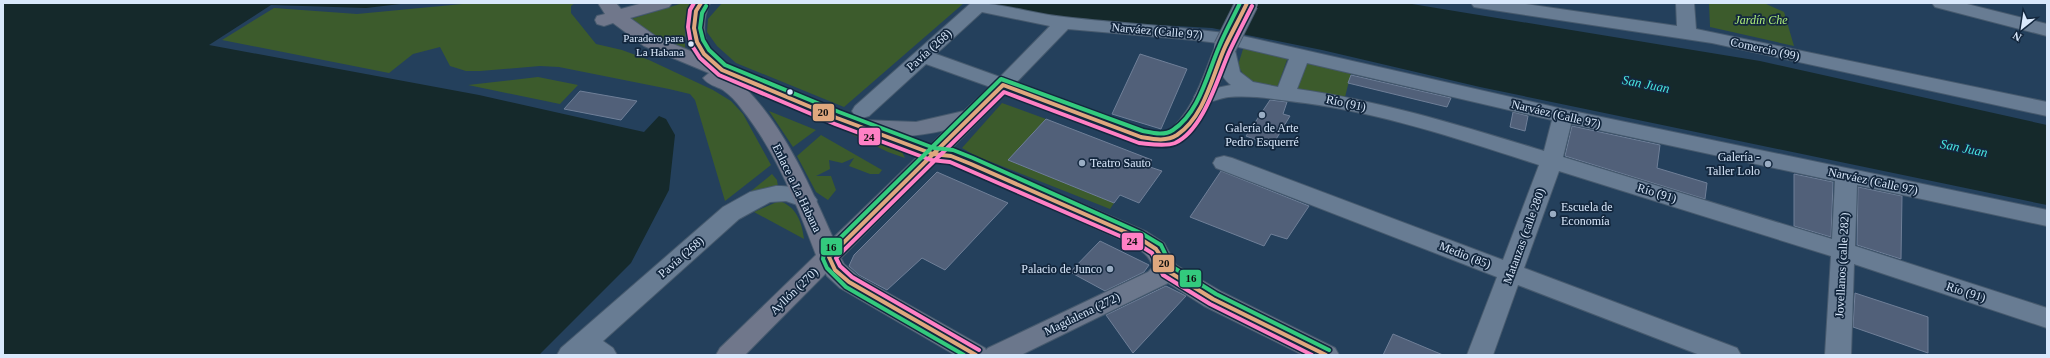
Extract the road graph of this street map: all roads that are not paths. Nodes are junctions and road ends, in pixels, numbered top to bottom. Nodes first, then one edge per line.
1 (663, 3) edge
2 (702, 3) edge
3 (1247, 3) edge
4 (1487, 3) edge
5 (1685, 3) edge
6 (1941, 3) edge
7 (605, 10) edge
8 (2002, 11) edge
9 (1063, 23) junction
10 (2047, 30) edge
11 (1687, 34) junction
12 (1225, 47) junction
13 (1300, 54) junction
14 (922, 56) junction
15 (722, 70) junction
16 (1003, 85) junction
17 (1262, 91) junction
18 (1286, 93) junction
19 (1204, 97) junction
20 (2047, 109) edge
21 (1563, 116) junction
22 (969, 117) junction
23 (862, 119) junction
24 (933, 154) junction
25 (1552, 160) junction
26 (1224, 163) dead end
27 (1846, 175) junction
28 (806, 200) junction
29 (2047, 218) edge
30 (1842, 251) junction
31 (829, 258) junction
32 (1166, 270) junction
33 (1511, 272) junction
34 (2047, 318) edge
35 (586, 351) edge
36 (729, 355) edge
37 (976, 355) edge
38 (997, 355) edge
39 (1326, 355) edge
40 (1480, 355) edge
41 (1728, 355) edge
42 (1838, 355) edge

1 - 7 highway
2 - 15 highway
3 - 12 main road, bridge
4 - 11 street, Comercio (99)
5 - 11 street
6 - 8 street
7 - 15 highway
7 - 28 highway, Enlace a La Habana
8 - 10 street
9 - 13 street, Narváez (Calle 97)
9 - 14 street, Pavía (268)
9 - 16 street, Ayllón (270)
11 - 20 street, Comercio (99)
12 - 17 street
12 - 19 main road
13 - 18 street
13 - 21 street, Narváez (Calle 97)
14 - 16 street
14 - 23 street, Pavía (268)
15 - 23 highway
16 - 19 main road
16 - 22 main road, Ayllón (270)
17 - 18 street, Río (91)
17 - 19 street
18 - 25 street, Río (91)
21 - 25 street, Matanzas (calle 280)
21 - 27 street, Narváez (Calle 97)
22 - 23 main road
22 - 24 main road, Ayllón (270)
23 - 24 highway
24 - 31 highway, Ayllón (270)
24 - 32 main road
25 - 30 street, Río (91)
25 - 33 street, Matanzas (calle 280)
26 - 33 street, Medio (85)
27 - 29 street, Narváez (Calle 97)
27 - 30 street, Jovellanos (calle 282)
28 - 31 highway, Enlace a La Habana
28 - 35 street, Pavía (268)
30 - 34 street, Río (91)
30 - 42 street, Jovellanos (calle 282)
31 - 36 highway, Ayllón (270)
31 - 37 main road
32 - 38 main road, Magdalena (272)
32 - 39 main road
33 - 40 street, Matanzas (calle 280)
33 - 41 street, Medio (85)

